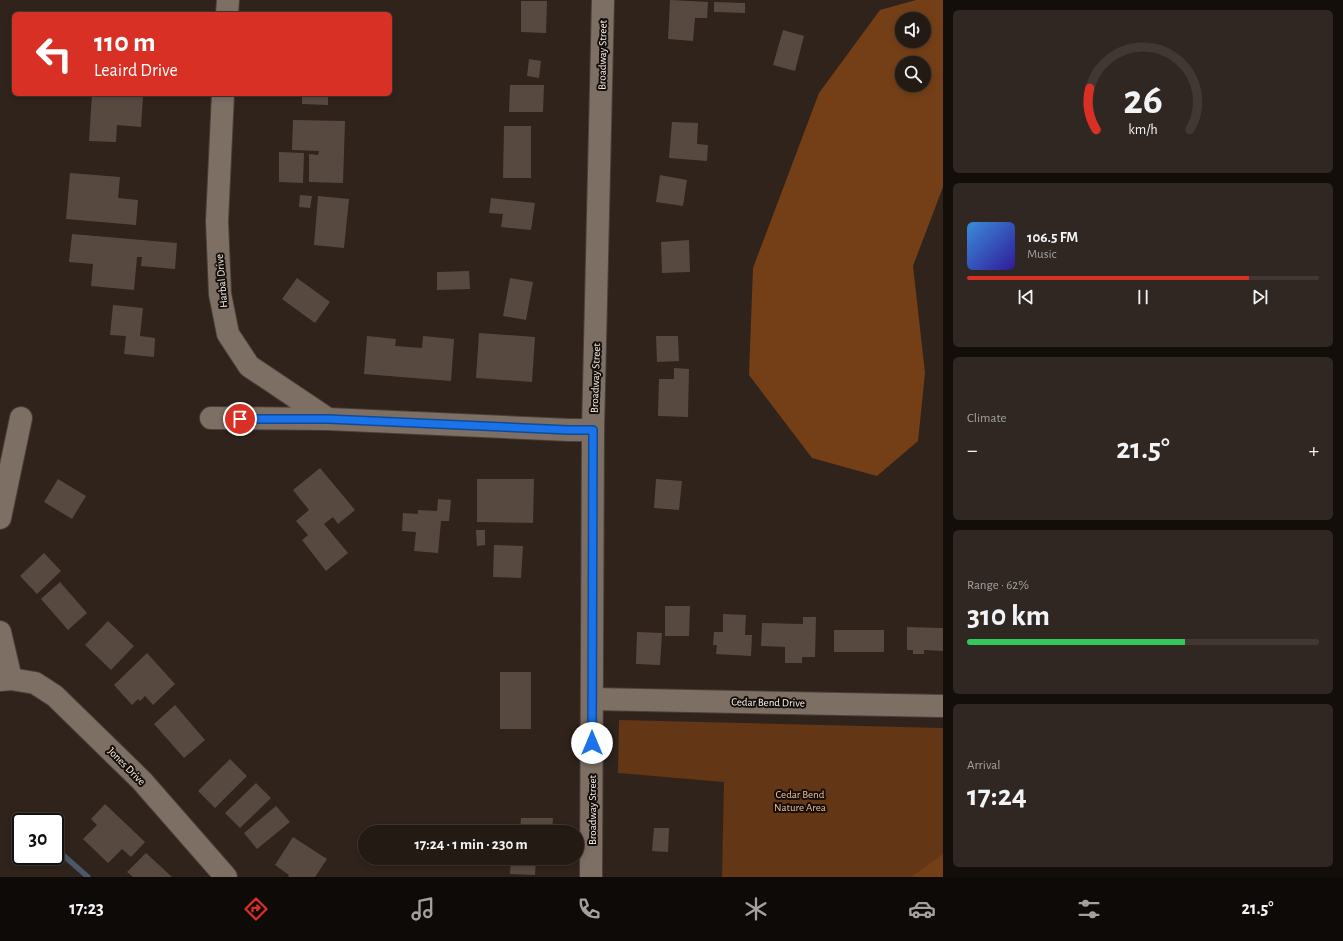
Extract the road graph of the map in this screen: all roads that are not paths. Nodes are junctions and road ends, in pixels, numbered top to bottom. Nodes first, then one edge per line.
1 (228, 0) edge
2 (604, 0) edge
3 (227, 12) edge
4 (223, 96) edge
5 (21, 418) dead end
6 (211, 418) dead end
7 (328, 419) junction
8 (593, 430) junction
9 (0, 518) edge
10 (0, 632) edge
11 (6, 679) edge
12 (592, 699) junction
13 (943, 706) edge
14 (226, 877) edge
15 (591, 877) edge

1 - 3 street
2 - 8 street, Broadway Street
4 - 7 street, Harbal Drive
5 - 9 street
6 - 7 street
7 - 8 street
8 - 12 street, Broadway Street
10 - 11 street, Jones Drive
11 - 14 street, Jones Drive
12 - 13 street, Cedar Bend Drive
12 - 15 street, Broadway Street

